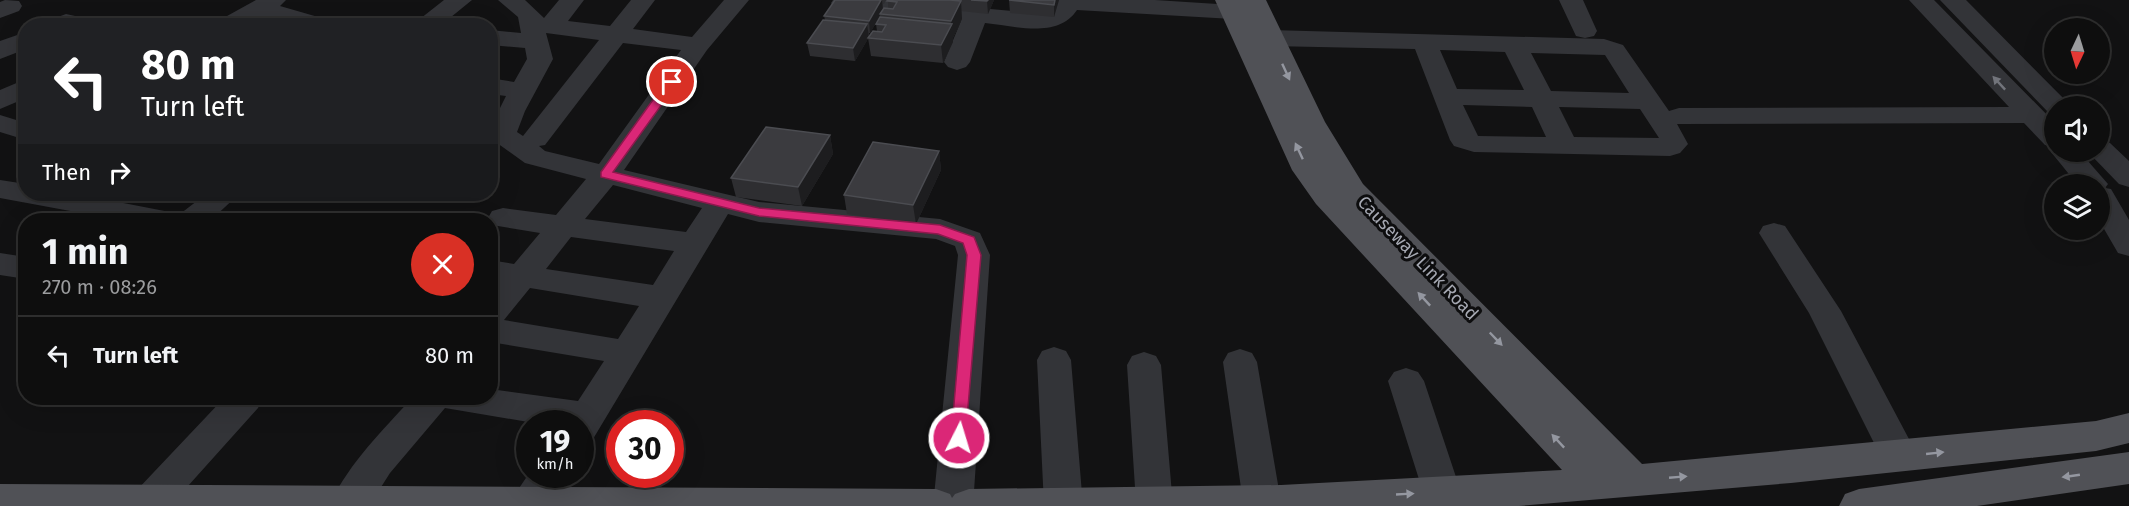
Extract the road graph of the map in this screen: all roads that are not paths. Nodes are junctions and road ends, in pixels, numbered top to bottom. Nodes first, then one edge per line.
1 (460, 0) edge
2 (510, 0) edge
3 (572, 0) edge
4 (643, 0) edge
5 (737, 0) edge
6 (1571, 0) edge
7 (1921, 0) edge
8 (1952, 0) edge
9 (1069, 1) edge
10 (843, 3) edge
11 (267, 4) edge
12 (889, 4) edge
13 (1238, 4) edge
14 (940, 6) edge
15 (990, 11) edge
16 (242, 18) edge
17 (301, 18) edge
18 (434, 18) edge
19 (539, 31) junction
20 (1585, 31) dead end
21 (615, 35) junction
22 (498, 36) edge
23 (1270, 38) junction
24 (18, 43) edge
25 (1425, 44) junction
26 (698, 45) junction
27 (1515, 46) junction
28 (0, 51) edge
29 (957, 62) dead end
30 (498, 87) edge
31 (18, 91) edge
32 (522, 91) junction
33 (2048, 96) edge
34 (1444, 97) junction
35 (1540, 98) junction
36 (0, 101) edge
37 (1648, 101) junction
38 (2029, 115) junction
39 (1679, 116) dead end
40 (499, 127) edge
41 (2044, 129) edge
42 (535, 139) dead end
43 (1564, 145) junction
44 (2110, 159) edge
45 (2074, 162) edge
46 (606, 174) junction
47 (2085, 174) edge
48 (2129, 178) edge
49 (0, 189) edge
50 (18, 192) edge
51 (65, 201) edge
52 (215, 201) edge
53 (720, 203) junction
54 (131, 213) edge
55 (201, 213) edge
56 (2110, 213) edge
57 (503, 218) dead end
58 (565, 224) junction
59 (1774, 233) dead end
60 (695, 244) junction
61 (2129, 246) edge
62 (0, 264) edge
63 (18, 267) edge
64 (498, 272) edge
65 (522, 276) junction
66 (662, 298) junction
67 (498, 305) edge
68 (498, 331) edge
69 (628, 353) junction
70 (1054, 360) dead end
71 (1240, 362) dead end
72 (1144, 365) dead end
73 (1406, 381) dead end
74 (238, 405) edge
75 (427, 405) edge
76 (493, 405) edge
77 (518, 410) edge
78 (593, 410) edge
79 (2129, 428) edge
80 (1899, 456) junction
81 (2129, 468) edge
82 (1616, 482) junction
83 (1442, 492) junction
84 (535, 494) edge
85 (0, 501) edge
86 (150, 502) junction
87 (350, 502) junction
88 (1262, 502) junction
89 (1155, 503) junction
90 (1064, 505) edge
91 (936, 506) edge
92 (953, 506) edge
93 (969, 506) edge
94 (1859, 506) edge

1 - 18 street
2 - 19 street
3 - 19 street
4 - 21 street
5 - 26 street
6 - 20 street
38 -> 7 street
8 - 33 street
9 - 13 street
9 - 15 street
10 - 12 street
11 - 16 street
11 - 17 street
12 - 14 street
13 - 23 main road, Causeway Link Road
82 -> 13 main road, Causeway Link Road
14 - 15 street
15 - 29 street
19 - 21 street
19 - 22 street
19 - 32 street
21 - 26 street
21 - 42 street
23 - 25 street
23 -> 82 main road, Causeway Link Road
24 - 28 street
25 - 27 street
25 - 34 street
26 - 46 street
27 - 35 street
27 - 37 street
30 - 32 street
31 - 36 street
32 - 40 street
34 - 35 street
34 - 43 street
35 - 37 street
35 - 43 street
37 - 43 street
38 - 39 street
38 - 41 street
40 - 46 street
44 - 48 street
45 - 47 street
46 - 53 street
46 - 58 street
49 - 50 street
51 - 54 street
52 - 55 street
53 - 60 street
53 - 92 street
56 - 61 street
57 - 58 street
58 - 60 street
58 - 65 street
59 - 80 street
60 - 66 street
62 - 63 street
64 - 65 street
65 - 66 street
65 - 67 street
66 - 69 street
68 - 69 street
69 - 78 street
70 - 90 street
71 - 88 street
72 - 89 street
73 - 83 street
74 - 86 street
75 - 87 street
76 - 77 street
80 -> 79 main road
82 -> 80 main road
81 -> 94 main road
82 - 83 main road
88 -> 83 main road
84 - 87 main road
84 - 91 main road
85 - 86 main road
86 - 87 main road
88 - 89 main road
89 - 90 main road
90 - 93 main road

